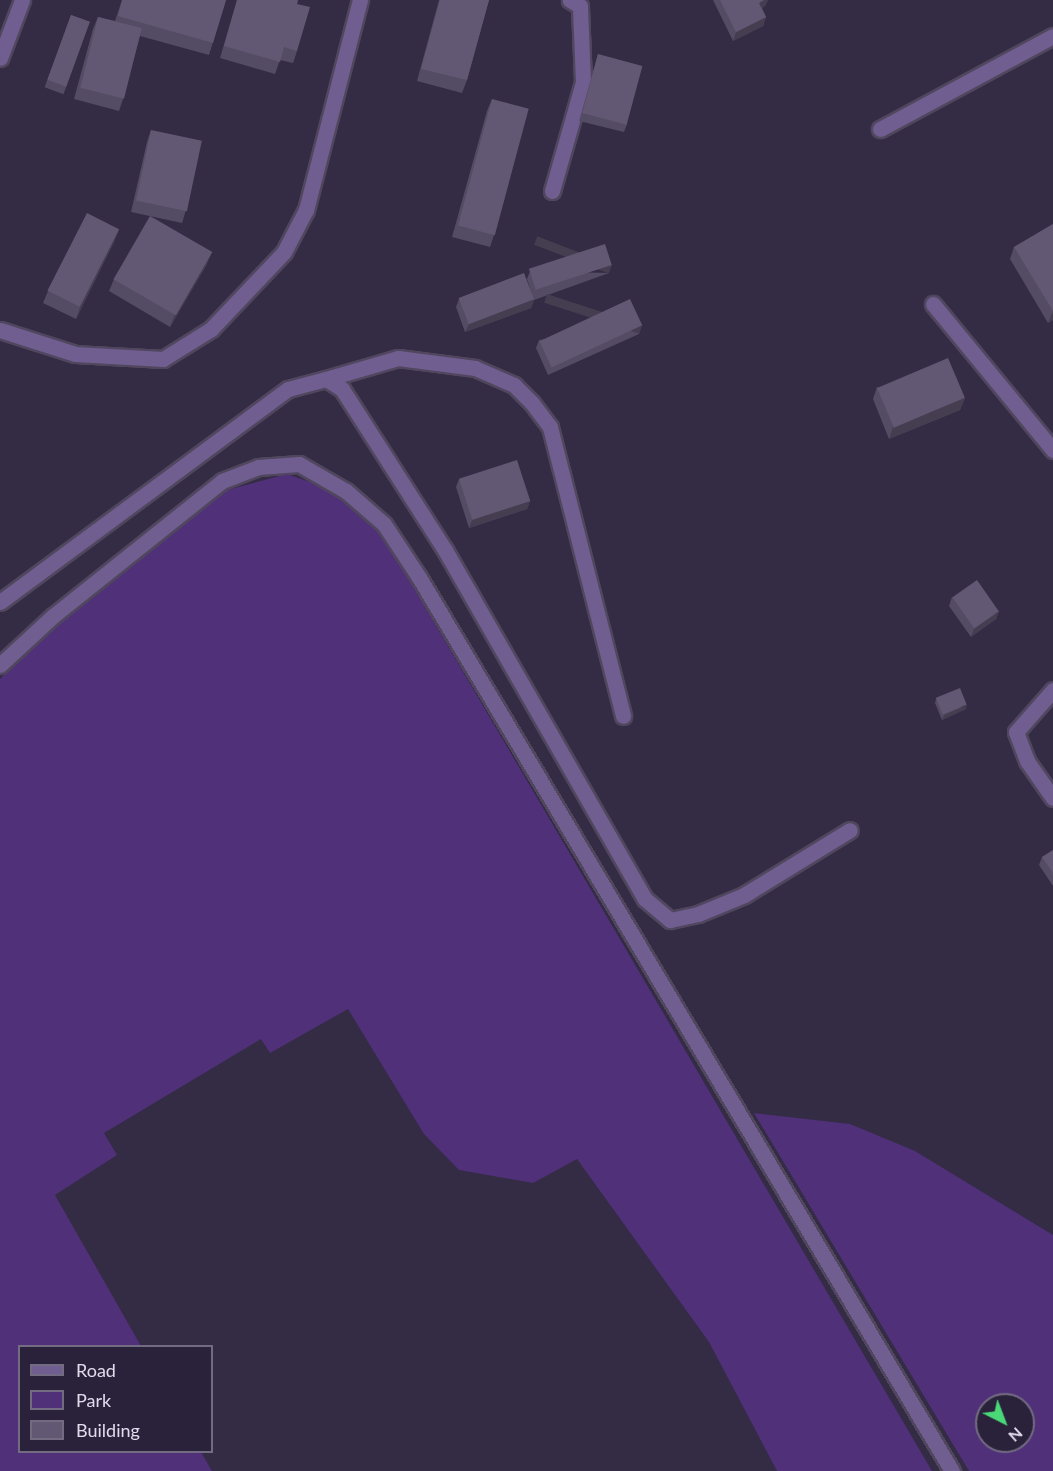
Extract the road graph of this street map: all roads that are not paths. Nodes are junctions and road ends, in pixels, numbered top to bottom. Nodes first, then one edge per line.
1 (22, 0) edge
2 (360, 0) edge
3 (570, 0) edge
4 (1053, 36) edge
5 (0, 58) edge
6 (880, 129) dead end
7 (552, 191) dead end
8 (933, 304) dead end
9 (0, 330) edge
10 (326, 379) junction
11 (1053, 450) edge
12 (0, 602) edge
13 (0, 665) edge
14 (1053, 690) edge
15 (623, 716) dead end
16 (1053, 798) edge
17 (850, 830) dead end
18 (952, 1471) edge

1 - 5 street
2 - 9 street
3 - 7 street
4 - 6 street
8 - 11 street
10 - 12 street
10 - 15 street
10 - 17 street
13 - 18 street
14 - 16 street

